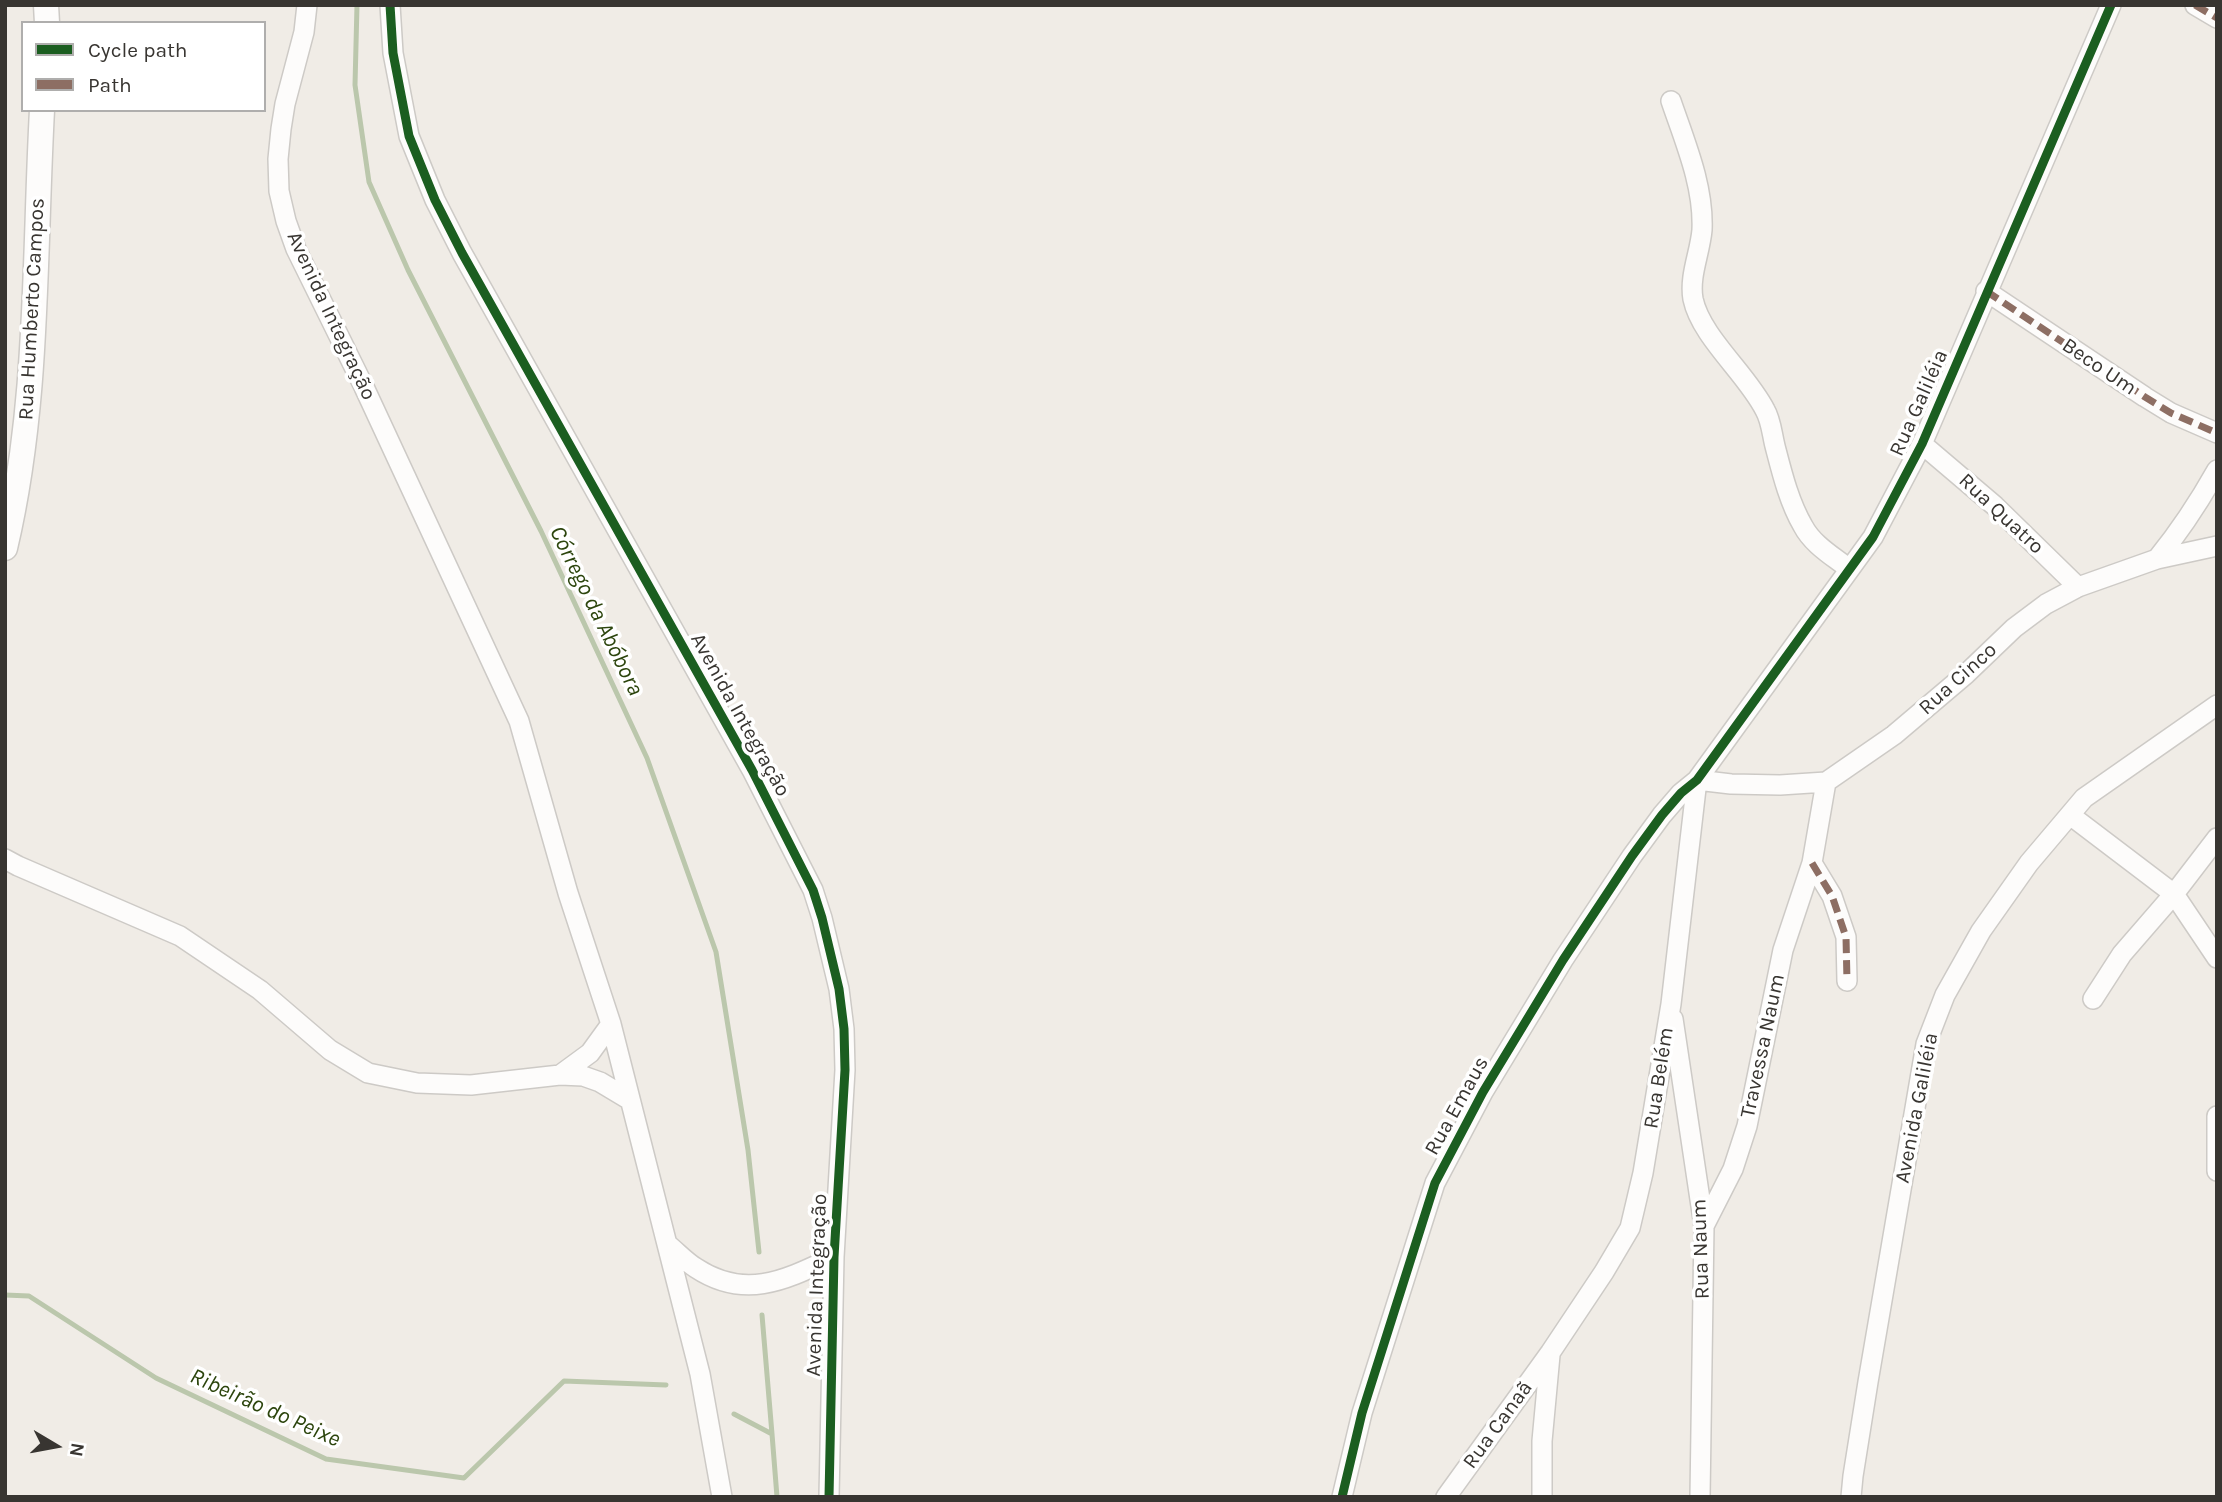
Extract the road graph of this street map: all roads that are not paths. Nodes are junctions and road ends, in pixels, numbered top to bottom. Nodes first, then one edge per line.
1 (307, 5) edge
2 (390, 5) edge
3 (2111, 5) edge
4 (2195, 5) edge
5 (2217, 18) edge
6 (1671, 101) dead end
7 (42, 112) edge
8 (1986, 291) junction
9 (2217, 433) edge
10 (1922, 444) junction
11 (2217, 470) edge
12 (2217, 546) edge
13 (5, 548) edge
14 (2157, 559) junction
15 (1849, 569) junction
16 (2078, 587) junction
17 (2217, 705) edge
18 (1698, 780) junction
19 (1826, 782) junction
20 (2070, 815) junction
21 (2217, 838) edge
22 (5, 859) edge
23 (1812, 863) junction
24 (2174, 894) junction
25 (2217, 958) edge
26 (1847, 981) dead end
27 (2093, 999) dead end
28 (1671, 1004) junction
29 (611, 1024) junction
30 (560, 1075) junction
31 (631, 1101) junction
32 (2217, 1116) edge
33 (2216, 1165) edge
34 (2217, 1171) edge
35 (1704, 1226) junction
36 (667, 1244) junction
37 (834, 1257) junction
38 (1550, 1353) junction
39 (722, 1497) edge
40 (828, 1497) edge
41 (1342, 1497) edge
42 (1446, 1497) edge
43 (1542, 1497) edge
44 (1700, 1497) edge
45 (1851, 1497) edge

1 - 29 street, Avenida Integração
2 - 37 street, Avenida Integração
3 - 8 street, Rua Galiléia
4 - 5 street
6 - 15 street
7 - 13 main road, Rua Humberto Campos
8 - 9 street, Beco Um
8 - 10 street, Rua Galiléia
10 - 15 street, Rua Galiléia
10 - 16 street, Rua Quatro
11 - 14 street
12 - 14 street, Rua Cinco
14 - 16 street, Rua Cinco
15 - 18 street, Rua Galiléia
16 - 19 street, Rua Cinco
17 - 20 street, Avenida Galiléia
18 - 19 street
18 - 28 street, Rua Belém
18 - 41 street, Rua Emaus
19 - 23 street, Travessa Naum
20 - 24 street
20 - 45 street, Avenida Galiléia
21 - 24 street
22 - 30 street
23 - 26 street
23 - 35 street, Travessa Naum
24 - 25 street
24 - 27 street
28 - 35 street, Rua Naum
28 - 38 street, Rua Belém
29 - 30 street
29 - 31 street, Avenida Integração
30 - 31 street
31 - 36 street, Avenida Integração
32 - 33 street
33 - 34 street
35 - 44 street, Rua Naum
36 - 37 street
36 - 39 street, Avenida Integração
37 - 40 street, Avenida Integração
38 - 42 street, Rua Canaã
38 - 43 street

